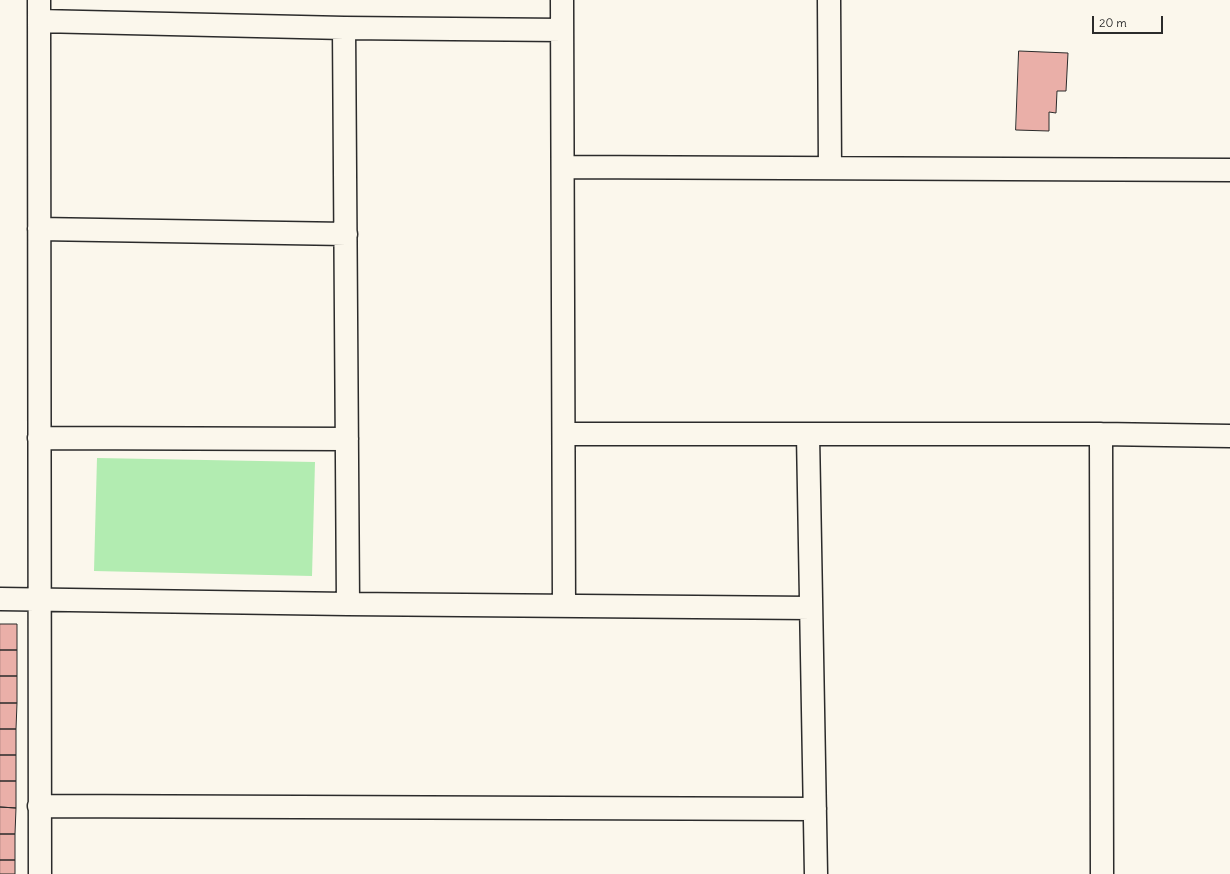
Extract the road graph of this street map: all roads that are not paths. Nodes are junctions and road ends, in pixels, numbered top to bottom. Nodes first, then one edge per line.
1 (39, 0) edge
2 (562, 0) edge
3 (829, 0) edge
4 (39, 22) junction
5 (344, 28) junction
6 (562, 30) junction
7 (562, 167) junction
8 (830, 168) junction
9 (1230, 170) edge
10 (39, 229) junction
11 (346, 234) junction
12 (564, 434) junction
13 (1101, 434) junction
14 (808, 435) junction
15 (1230, 436) edge
16 (39, 438) junction
17 (347, 439) junction
18 (39, 598) junction
19 (0, 599) edge
20 (348, 604) junction
21 (564, 605) junction
22 (811, 608) junction
23 (40, 806) junction
24 (815, 809) junction
25 (40, 874) edge
26 (816, 874) edge
27 (1102, 874) edge

1 - 4 street
2 - 6 street
3 - 8 street
4 - 5 street
4 - 10 street
5 - 6 street
5 - 11 street
6 - 7 street
7 - 8 street
7 - 12 street
8 - 9 street
10 - 11 street
10 - 16 street
11 - 17 street
12 - 14 street
12 - 21 street
13 - 14 street
13 - 15 street
13 - 27 street
14 - 22 street
16 - 17 street
16 - 18 street
17 - 20 street
18 - 19 street
18 - 20 street
18 - 23 street
20 - 21 street
21 - 22 street
22 - 24 street
23 - 24 street
23 - 25 street
24 - 26 street

